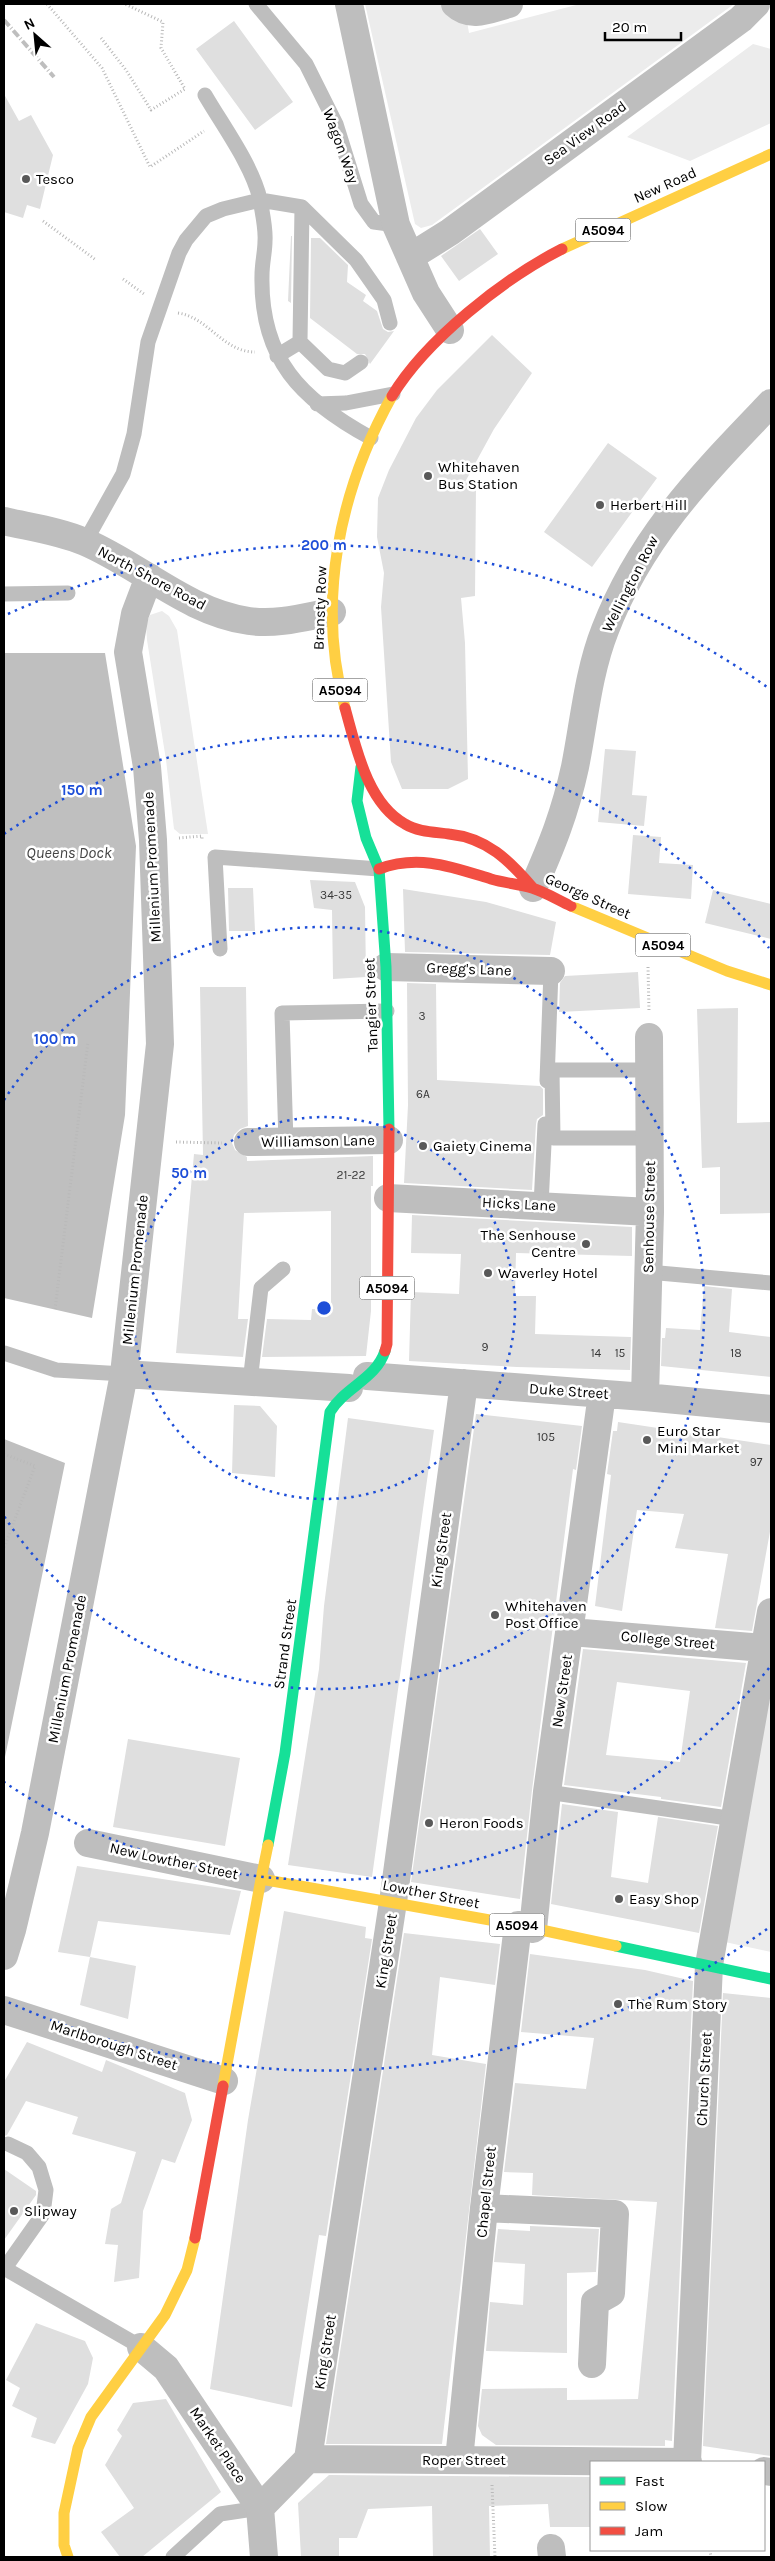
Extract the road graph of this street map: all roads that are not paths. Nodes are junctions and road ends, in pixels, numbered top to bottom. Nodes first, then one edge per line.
1 (256, 4) edge
2 (349, 4) edge
3 (455, 4) edge
4 (509, 4) edge
5 (756, 4) edge
6 (771, 10) edge
7 (205, 95) dead end
8 (771, 154) edge
9 (260, 200) junction
10 (302, 207) junction
11 (396, 225) junction
12 (410, 257) junction
13 (390, 323) dead end
14 (450, 330) junction
15 (300, 342) junction
16 (274, 350) junction
17 (362, 362) dead end
18 (393, 394) junction
19 (771, 403) edge
20 (317, 404) junction
21 (371, 438) junction
22 (4, 521) edge
23 (85, 542) junction
24 (149, 577) junction
25 (68, 593) dead end
26 (4, 594) edge
27 (332, 612) junction
28 (361, 767) junction
29 (385, 855) dead end
30 (379, 869) junction
31 (533, 888) junction
32 (220, 949) dead end
33 (386, 967) junction
34 (551, 971) joint
35 (771, 985) edge
36 (387, 1011) junction
37 (649, 1038) road end
38 (649, 1070) junction
39 (649, 1138) junction
40 (389, 1140) junction
41 (248, 1142) dead end
42 (286, 1142) junction
43 (388, 1198) junction
44 (541, 1205) junction
45 (650, 1212) junction
46 (283, 1269) dead end
47 (648, 1272) junction
48 (771, 1283) edge
49 (4, 1353) edge
50 (124, 1374) junction
51 (250, 1382) junction
52 (358, 1382) junction
53 (464, 1383) junction
54 (602, 1394) junction
55 (645, 1397) junction
56 (771, 1410) edge
57 (771, 1612) edge
58 (571, 1632) junction
59 (764, 1648) junction
60 (547, 1792) junction
61 (734, 1819) junction
62 (88, 1844) dead end
63 (261, 1879) junction
64 (393, 1902) junction
65 (525, 1927) junction
66 (4, 1956) edge
67 (709, 1965) junction
68 (771, 1979) edge
69 (4, 2010) edge
70 (224, 2081) junction
71 (8, 2144) dead end
72 (484, 2208) junction
73 (7, 2273) edge
74 (141, 2347) junction
75 (592, 2364) dead end
76 (308, 2459) junction
77 (459, 2460) junction
78 (590, 2461) edge
79 (688, 2461) edge
80 (260, 2508) junction
81 (68, 2557) edge
82 (173, 2557) edge
83 (264, 2557) edge

1 - 11 lane, Wagon Way
2 - 11 street
3 - 4 street
5 - 6 street
5 - 12 street, Sea View Road
7 - 9 lane
8 - 14 main road, New Road / A5094
9 - 10 lane
9 - 16 lane
9 - 23 lane
10 - 13 lane
10 - 15 lane
11 - 12 street
12 - 14 street
14 - 18 main road, Bransty Row / A5094
15 - 16 lane
15 - 17 lane
16 - 20 lane
18 - 20 lane
18 - 21 main road, Bransty Row / A5094
19 - 31 street, Wellington Row
20 - 21 lane
21 - 27 main road, Bransty Row / A5094
22 - 23 street, North Shore Road
23 - 24 street, North Shore Road
24 - 27 street, North Shore Road
24 - 50 street, Millenium Promenade
25 - 26 lane
27 - 28 main road, Bransty Row / A5094
28 - 30 main road, Tangier Street / A5094
28 - 31 main road, George Street / A5094
29 - 30 main road, Tangier Street / A5094
30 - 31 main road, George Street / A5094
30 - 32 lane
30 - 33 main road, Tangier Street / A5094
31 - 35 main road, George Street / A5094
33 - 34 street, Gregg's Lane
33 - 36 main road, Tangier Street / A5094
34 - 44 lane
36 - 40 main road, Tangier Street / A5094
36 - 42 lane
37 - 38 street, Senhouse Street
38 - 39 street, Senhouse Street
38 - 39 lane
39 - 45 street, Senhouse Street
40 - 42 street, Williamson Lane
40 - 43 main road, A5094
41 - 42 street, Williamson Lane
43 - 44 street, Hicks Lane
43 - 52 main road, A5094
44 - 45 street, Hicks Lane
45 - 47 street, Senhouse Street
46 - 51 lane
47 - 48 lane
47 - 55 street, Senhouse Street
49 - 50 lane
50 - 51 street, Duke Street
50 - 66 street, Millenium Promenade
51 - 52 street, Duke Street
52 - 53 street, Duke Street
52 - 63 main road, Strand Street / A5094
53 - 54 street, Duke Street
53 - 64 street, King Street
54 - 55 street, Duke Street
54 - 58 street, New Street
55 - 56 street, Duke Street
57 - 59 street, Church Street
58 - 59 street, College Street
58 - 60 street, New Street
59 - 61 street, Church Street
60 - 61 lane
60 - 65 street, New Street
61 - 67 street, Church Street
62 - 63 street, New Lowther Street
63 - 64 main road, Lowther Street / A5094
63 - 70 main road, Strand Street
64 - 65 main road, Lowther Street / A5094
64 - 76 street, King Street
65 - 67 main road, Lowther Street / A5094
65 - 72 street, Chapel Street
67 - 68 main road, Lowther Street / A5094
67 - 79 street, Church Street
69 - 70 street, Marlborough Street
70 - 74 main road, Strand Street
71 - 73 lane
72 - 75 street
72 - 77 street, Chapel Street
73 - 74 lane
74 - 80 street, Market Place
74 - 81 main road, Strand Street
76 - 77 street, Roper Street
76 - 80 street
77 - 78 street, Roper Street
80 - 82 lane
80 - 83 street, Market Place

